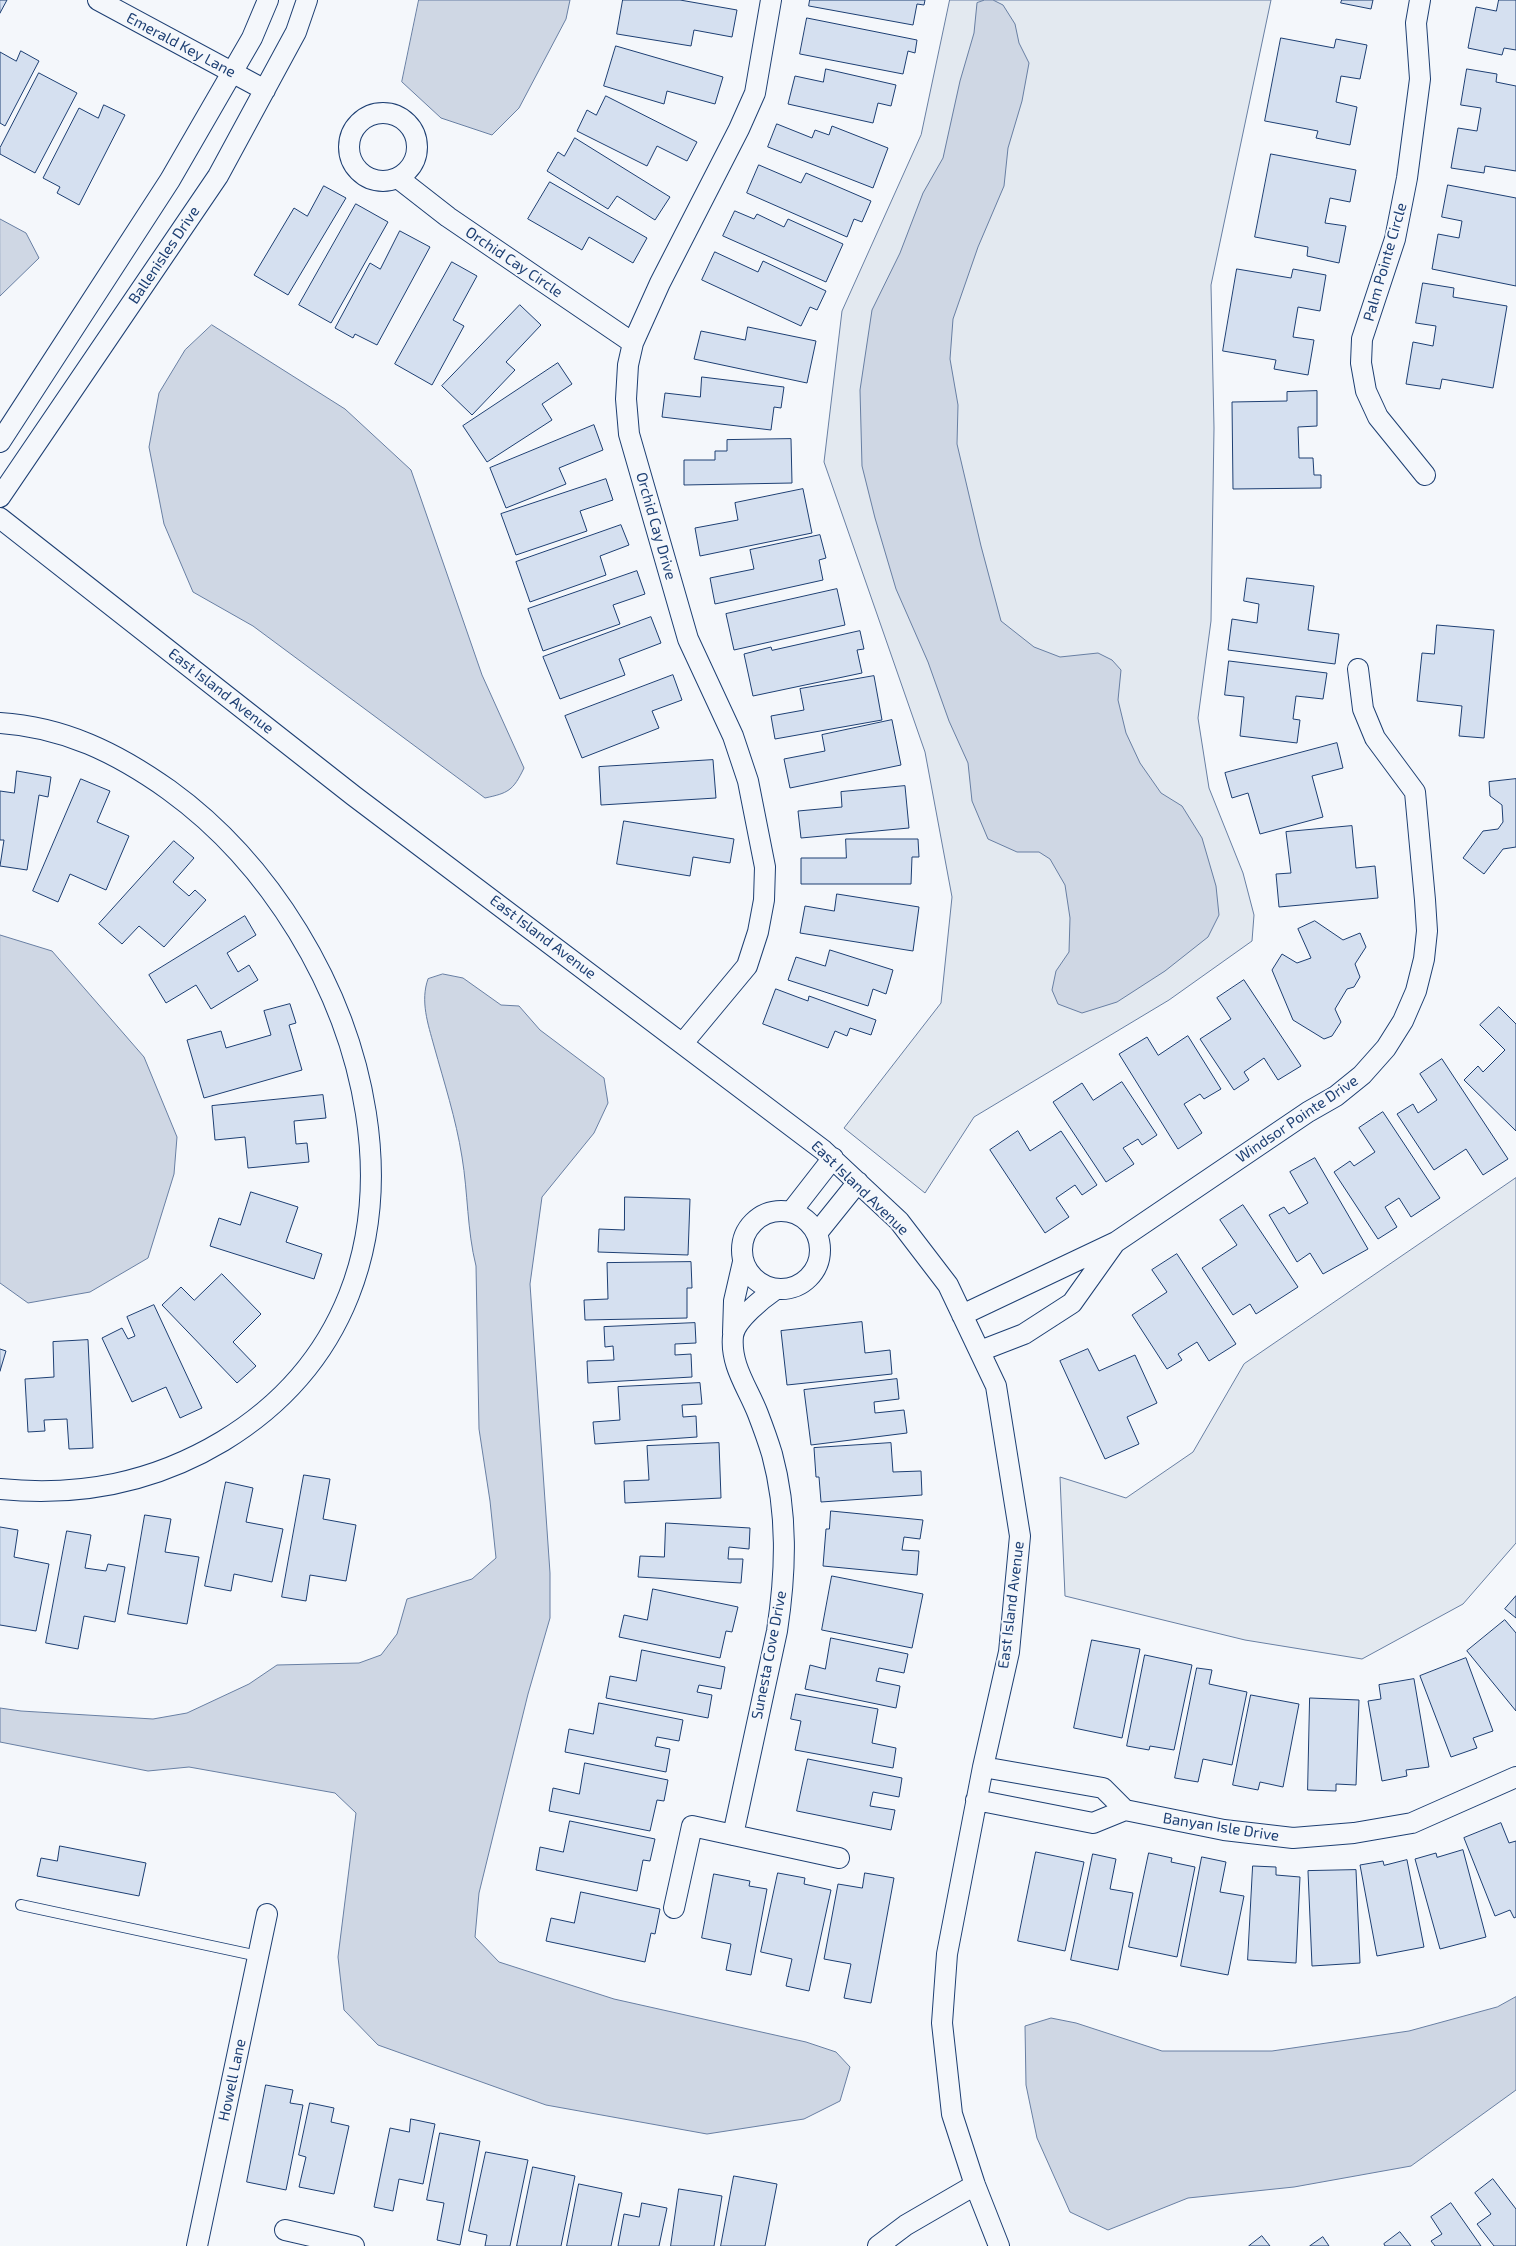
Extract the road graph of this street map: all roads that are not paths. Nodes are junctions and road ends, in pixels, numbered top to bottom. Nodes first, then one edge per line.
1 (98, 0) edge
2 (268, 0) edge
3 (307, 0) edge
4 (771, 0) edge
5 (1420, 0) edge
6 (231, 73) junction
7 (265, 90) junction
8 (398, 178) dead end
9 (633, 343) junction
10 (0, 442) edge
11 (1425, 475) dead end
12 (0, 497) edge
13 (0, 518) edge
14 (1358, 669) dead end
15 (0, 722) edge
16 (684, 1044) junction
17 (832, 1158) junction
18 (858, 1182) junction
19 (791, 1212) junction
20 (817, 1233) junction
21 (1116, 1242) junction
22 (743, 1262) junction
23 (776, 1289) junction
24 (962, 1315) junction
25 (733, 1333) junction
26 (980, 1351) junction
27 (0, 1489) edge
28 (983, 1767) junction
29 (1516, 1777) edge
30 (976, 1800) junction
31 (1125, 1810) junction
32 (732, 1835) junction
33 (839, 1858) dead end
34 (21, 1905) dead end
35 (674, 1908) dead end
36 (267, 1914) dead end
37 (258, 1956) junction
38 (975, 2185) junction
39 (285, 2230) dead end
40 (346, 2245) edge
41 (197, 2246) edge
42 (878, 2246) edge
43 (999, 2246) edge

1 - 6 street, Emerald Key Lane
2 - 6 street
3 - 7 street, Ballenisles Drive
4 - 9 street, Orchid Cay Drive
5 - 11 street, Palm Pointe Circle
6 - 7 street, Emerald Key Lane
6 - 10 street
7 - 12 street, Ballenisles Drive
8 - 9 street, Orchid Cay Circle
9 - 16 street, Orchid Cay Drive
13 - 16 street, East Island Avenue
14 - 21 street, Windsor Pointe Drive
15 - 27 street
16 - 17 street, East Island Avenue
17 - 18 street, East Island Avenue
17 - 19 street
18 - 20 street
18 - 24 street, East Island Avenue
19 - 20 street
19 - 22 street
20 - 23 street
21 - 24 street, Windsor Pointe Drive
21 - 26 street, Windsor Pointe Drive
22 - 23 street
22 - 25 street, Sunesta Cove Drive
23 - 25 street
24 - 26 street, East Island Avenue
25 - 32 street, Sunesta Cove Drive
26 - 28 street, East Island Avenue
28 - 30 street, East Island Avenue
28 - 31 street
29 - 31 street, Banyan Isle Drive
30 - 31 street
30 - 38 street, East Island Avenue
32 - 33 street
32 - 35 street
34 - 37 lane
36 - 37 street, Howell Lane
37 - 41 street, Howell Lane
38 - 42 street
38 - 43 street, East Island Avenue
39 - 40 street

